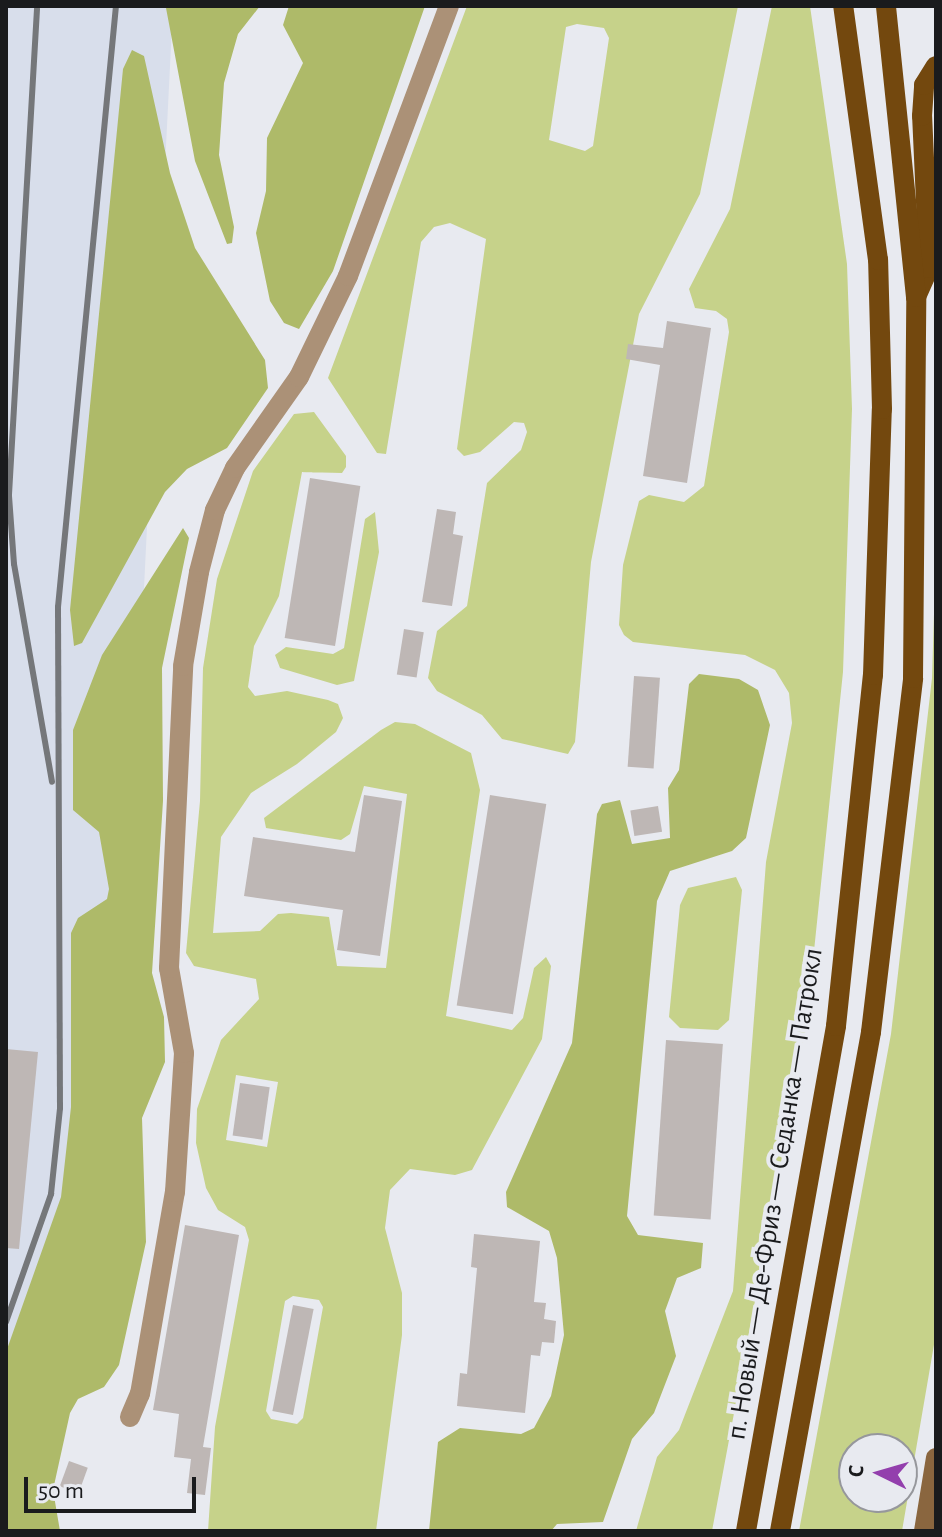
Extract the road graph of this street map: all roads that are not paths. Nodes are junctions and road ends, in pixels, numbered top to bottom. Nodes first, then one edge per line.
1 (449, 6) edge
2 (843, 6) edge
3 (886, 6) edge
4 (936, 66) edge
5 (916, 297) junction
6 (130, 1417) dead end
7 (936, 1458) edge
8 (746, 1531) edge
9 (780, 1531) edge
10 (924, 1531) edge

1 - 6 street
2 - 8 main road, п. Новый — Де-Фриз — Седанка — Патрокл
3 - 5 main road
4 - 5 main road
5 - 9 main road
7 - 10 main road

